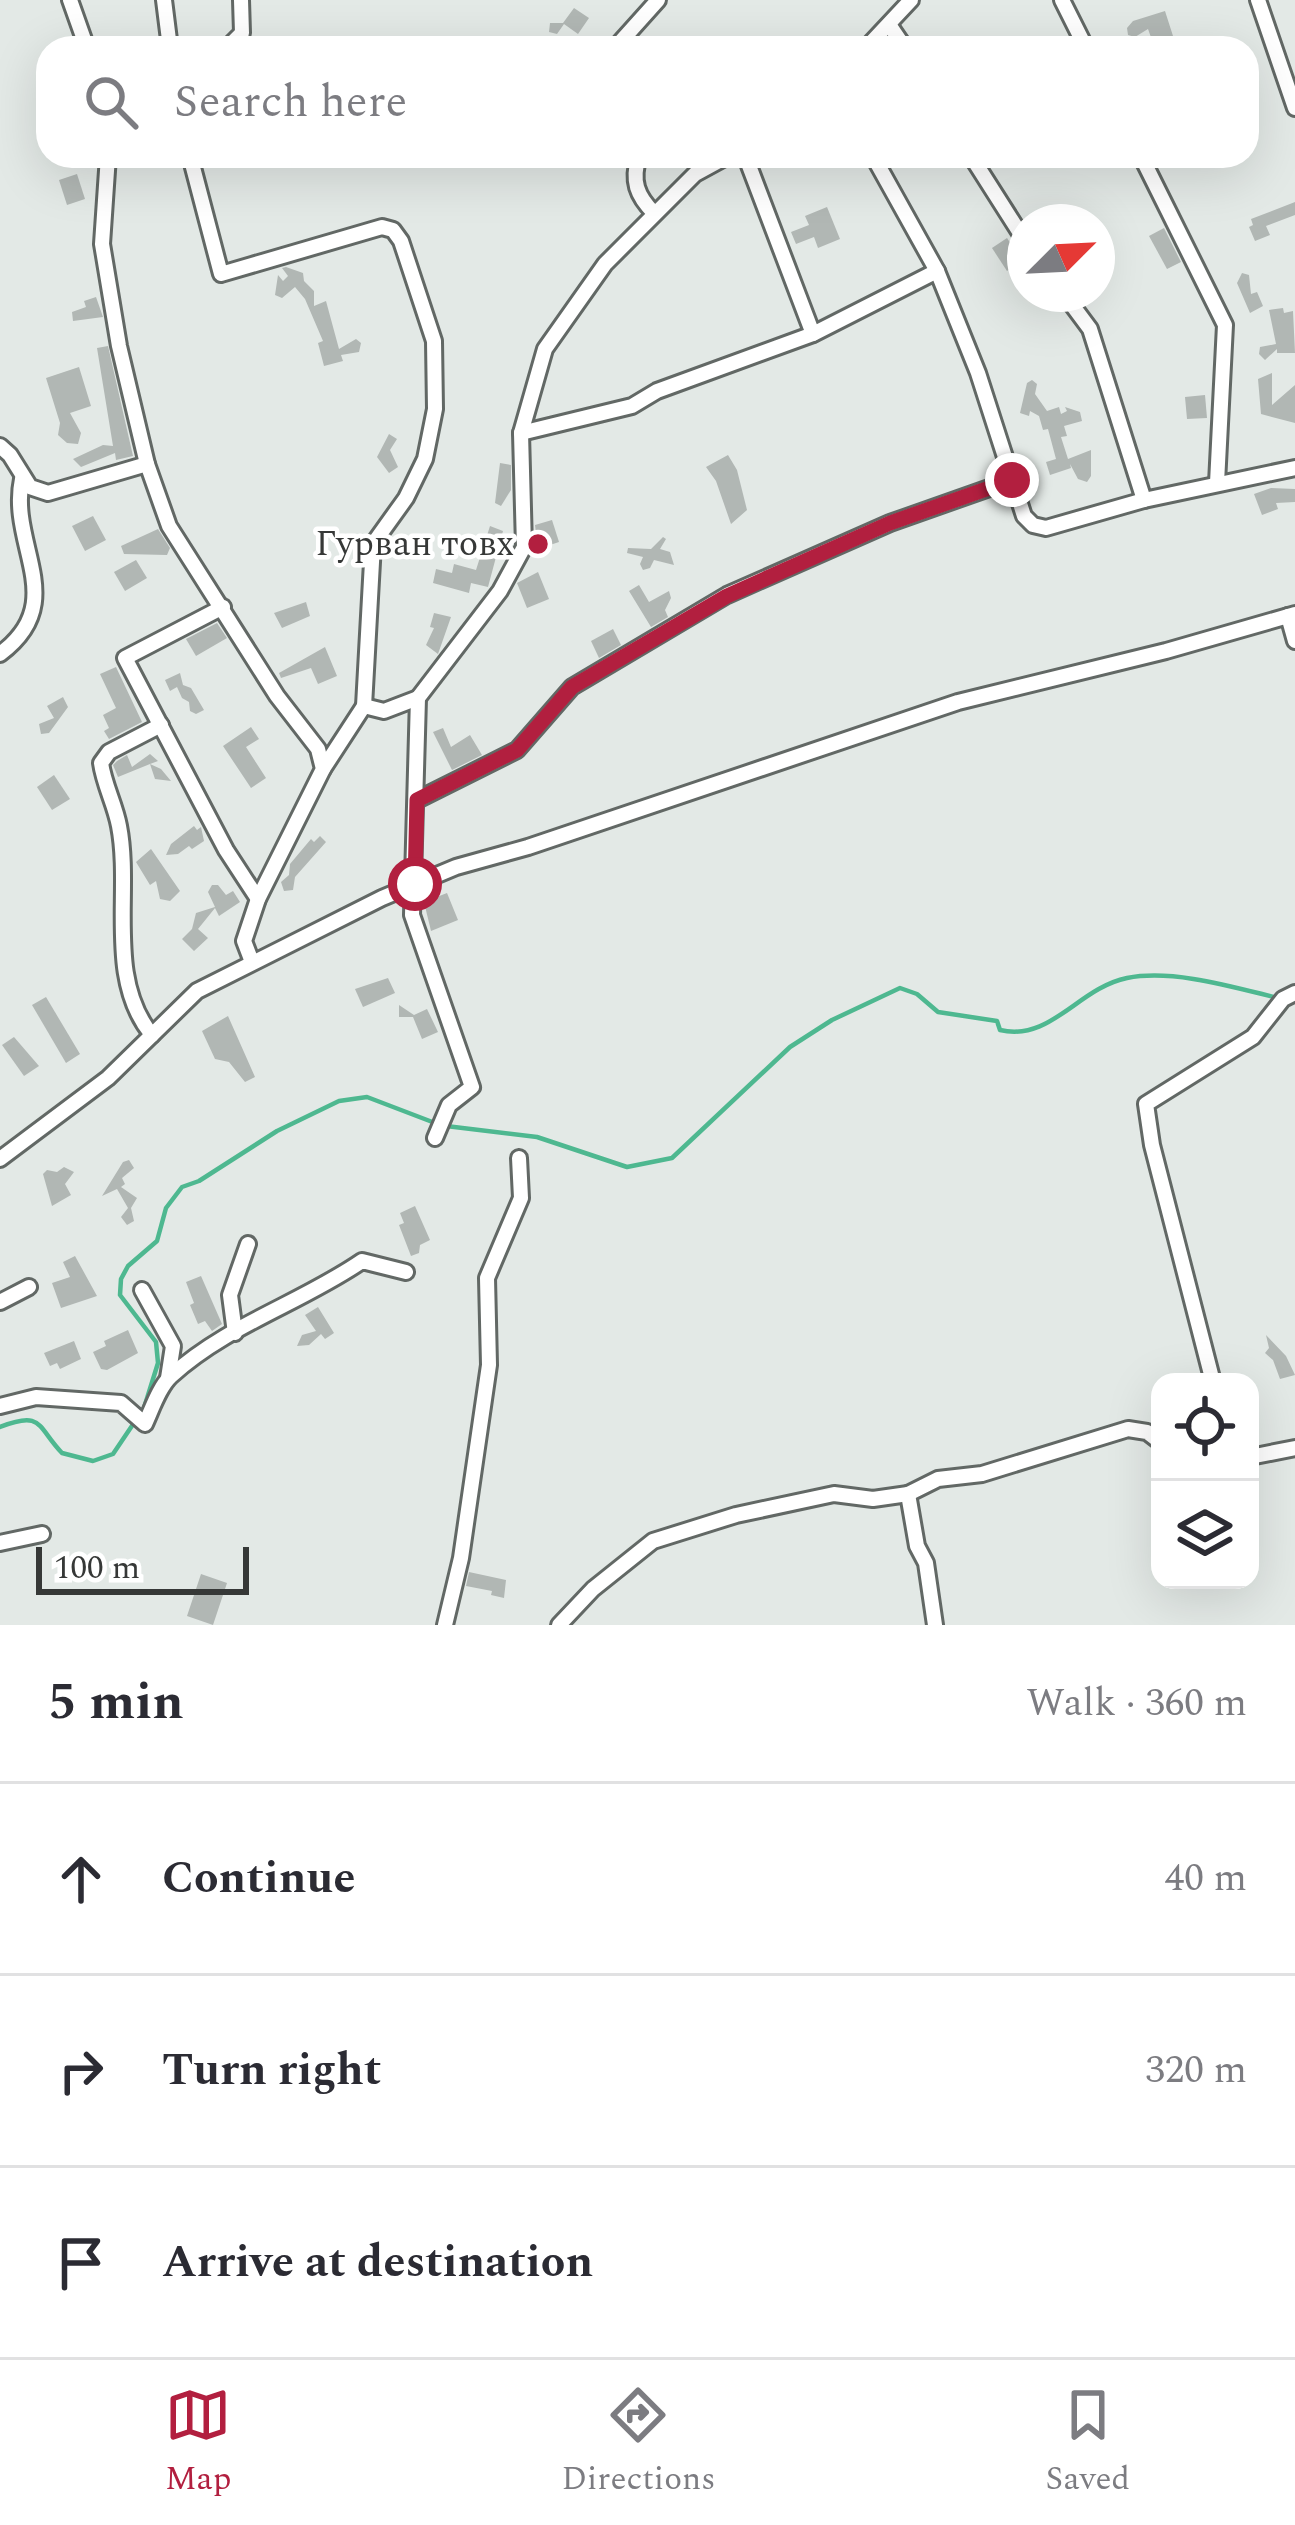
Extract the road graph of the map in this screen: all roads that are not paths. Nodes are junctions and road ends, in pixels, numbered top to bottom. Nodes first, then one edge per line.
1 (70, 0) edge
2 (164, 0) edge
3 (241, 0) edge
4 (658, 0) edge
5 (911, 0) edge
6 (1062, 0) edge
7 (1258, 0) edge
8 (890, 26) junction
9 (83, 36) edge
10 (168, 36) edge
11 (239, 36) edge
12 (625, 36) edge
13 (879, 36) edge
14 (897, 36) edge
15 (1081, 36) edge
16 (1295, 108) edge
17 (106, 168) edge
18 (193, 168) edge
19 (635, 168) edge
20 (706, 168) edge
21 (747, 168) edge
22 (880, 168) edge
23 (979, 168) edge
24 (1147, 168) edge
25 (654, 213) junction
26 (1007, 213) edge
27 (937, 271) junction
28 (1078, 312) edge
29 (813, 334) junction
30 (520, 433) junction
31 (0, 446) edge
32 (147, 464) junction
33 (1295, 468) edge
34 (22, 479) junction
35 (1012, 480) junction
36 (1217, 483) junction
37 (1144, 500) junction
38 (223, 607) junction
39 (1292, 615) edge
40 (1295, 641) edge
41 (0, 655) edge
42 (418, 698) junction
43 (364, 706) junction
44 (161, 725) junction
45 (323, 769) junction
46 (417, 800) junction
47 (415, 884) junction
48 (257, 899) junction
49 (252, 962) junction
50 (1295, 993) edge
51 (152, 1035) junction
52 (438, 1130) dead end
53 (519, 1158) dead end
54 (0, 1159) edge
55 (248, 1244) dead end
56 (406, 1272) dead end
57 (29, 1287) dead end
58 (142, 1290) dead end
59 (0, 1302) edge
60 (235, 1333) junction
61 (1211, 1373) edge
62 (167, 1378) junction
63 (0, 1406) edge
64 (1151, 1435) edge
65 (1295, 1448) edge
66 (1259, 1455) edge
67 (908, 1494) junction
68 (42, 1534) dead end
69 (0, 1543) edge
70 (445, 1625) edge
71 (559, 1625) edge
72 (935, 1625) edge

1 - 9 street
2 - 10 street
3 - 11 street
4 - 12 street
5 - 8 street
6 - 15 street
7 - 16 street
8 - 13 street
8 - 14 street
17 - 32 street
18 - 43 street
19 - 25 street
20 - 25 street
21 - 29 street
22 - 27 street
23 - 26 street
24 - 36 street
25 - 30 street
27 - 29 street
27 - 35 street
28 - 37 street
29 - 30 street
30 - 42 street
31 - 34 street
32 - 34 street
32 - 38 street
33 - 36 street
34 - 41 street
35 - 37 street
35 - 46 street
36 - 37 street
38 - 44 street
38 - 45 street
39 - 40 street
39 - 47 street
42 - 43 street
42 - 46 street
43 - 45 street
44 - 48 street
44 - 51 street
45 - 48 street
46 - 47 street
47 - 49 street
47 - 52 street
48 - 49 street
49 - 51 street
50 - 61 street
51 - 54 street
53 - 70 street
55 - 60 street
56 - 60 street
57 - 59 street
58 - 62 street
60 - 62 street
62 - 63 street
64 - 67 street
65 - 66 street
67 - 71 street
67 - 72 street
68 - 69 street

